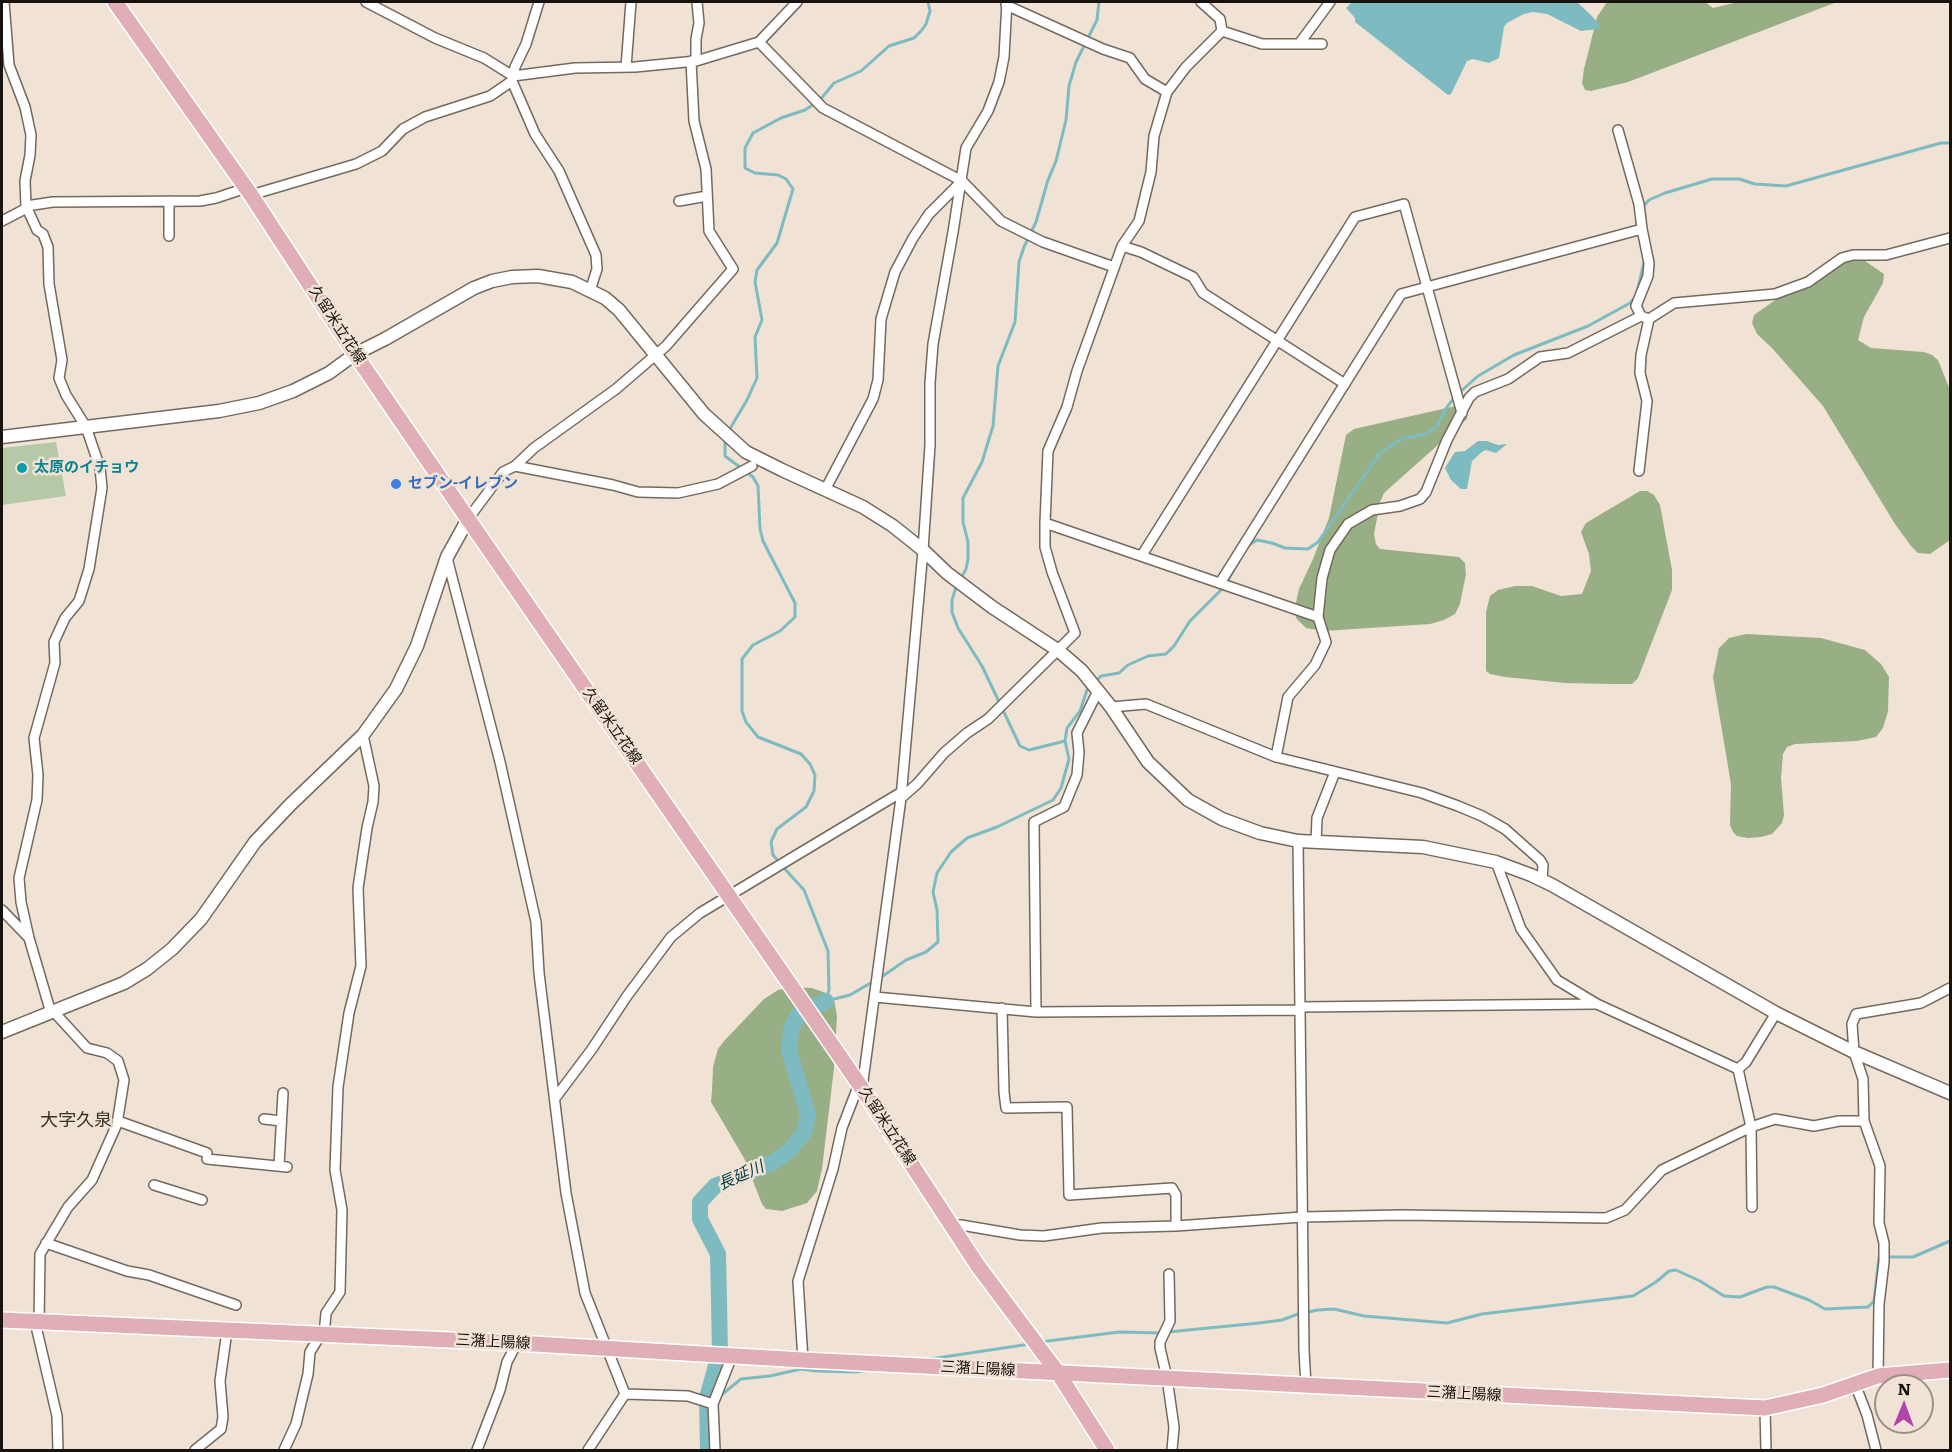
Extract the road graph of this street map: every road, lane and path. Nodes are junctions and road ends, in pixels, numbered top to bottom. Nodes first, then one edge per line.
1 (4, 2) edge
2 (115, 2) edge
3 (366, 2) edge
4 (539, 2) edge
5 (631, 2) edge
6 (697, 2) edge
7 (797, 2) edge
8 (1201, 2) edge
9 (1330, 2) edge
10 (1006, 3) edge
11 (1222, 31) junction
12 (759, 42) junction
13 (1299, 44) junction
14 (1322, 44) dead end
15 (693, 61) junction
16 (626, 67) junction
17 (513, 79) junction
18 (1167, 92) junction
19 (1618, 130) dead end
20 (962, 181) junction
21 (249, 191) junction
22 (707, 196) junction
23 (169, 201) junction
24 (679, 201) dead end
25 (26, 207) junction
26 (2, 221) edge
27 (1641, 229) junction
28 (169, 236) dead end
29 (1950, 238) edge
30 (1122, 246) junction
31 (1114, 267) junction
32 (1426, 286) junction
33 (590, 291) junction
34 (1645, 317) junction
35 (1277, 341) junction
36 (355, 354) junction
37 (656, 355) junction
38 (1345, 384) junction
39 (1462, 413) junction
40 (86, 427) junction
41 (2, 437) edge
42 (515, 466) junction
43 (752, 466) dead end
44 (1640, 471) dead end
45 (825, 490) junction
46 (468, 519) junction
47 (1045, 523) junction
48 (923, 550) junction
49 (1142, 555) junction
50 (447, 557) junction
51 (1220, 583) junction
52 (1318, 617) junction
53 (1059, 651) junction
54 (1095, 686) junction
55 (1111, 707) junction
56 (363, 735) junction
57 (1276, 757) junction
58 (1335, 772) junction
59 (900, 796) junction
60 (1298, 841) junction
61 (1316, 842) junction
62 (1496, 862) junction
63 (1542, 880) junction
64 (730, 896) junction
65 (2, 910) edge
66 (29, 938) junction
67 (1950, 988) edge
68 (874, 997) junction
69 (1597, 1004) junction
70 (1002, 1008) junction
71 (1300, 1009) junction
72 (53, 1012) junction
73 (1036, 1012) junction
74 (1776, 1013) junction
75 (2, 1032) edge
76 (1854, 1052) junction
77 (1738, 1069) junction
78 (859, 1084) junction
79 (1950, 1092) edge
80 (283, 1093) dead end
81 (556, 1097) junction
82 (264, 1119) dead end
83 (118, 1121) junction
84 (1864, 1121) junction
85 (282, 1122) junction
86 (1751, 1127) junction
87 (154, 1185) dead end
88 (202, 1200) dead end
89 (1752, 1208) dead end
90 (1302, 1217) junction
91 (951, 1226) junction
92 (1176, 1226) junction
93 (46, 1243) junction
94 (1170, 1274) dead end
95 (236, 1305) dead end
96 (2, 1320) edge
97 (37, 1322) junction
98 (227, 1331) junction
99 (323, 1335) junction
100 (517, 1343) junction
101 (608, 1349) junction
102 (732, 1356) junction
103 (803, 1360) junction
104 (1950, 1370) edge
105 (1058, 1372) junction
106 (1878, 1374) edge
107 (1902, 1374) edge
108 (1874, 1377) edge
109 (1167, 1378) junction
110 (1855, 1384) junction
111 (1306, 1386) junction
112 (625, 1394) junction
113 (713, 1404) junction
114 (1765, 1408) junction
115 (58, 1450) edge
116 (195, 1450) edge
117 (284, 1450) edge
118 (477, 1450) edge
119 (588, 1450) edge
120 (715, 1450) edge
121 (1107, 1450) edge
122 (1172, 1450) edge
123 (1766, 1450) edge
124 (1876, 1450) edge

1 - 25 street
2 - 21 main road, 久留米立花線
3 - 17 street
4 - 17 street
5 - 16 street
6 - 15 street
7 - 12 street
8 - 11 street
9 - 13 street
10 - 18 street
10 - 20 street
11 - 13 street
11 - 18 street
12 - 15 street
12 - 20 street
13 - 14 street
15 - 16 street
15 - 22 street
16 - 17 street
17 - 21 street
17 - 33 street
18 - 30 street
19 - 27 street
20 - 31 street
20 - 45 street
20 - 48 street
21 - 23 street
21 - 36 main road, 久留米立花線
22 - 24 street
22 - 37 street
23 - 25 street
23 - 28 street
25 - 26 street
25 - 40 street
27 - 32 street
27 - 34 street
29 - 34 street
30 - 31 street
30 - 35 street
31 - 47 street
32 - 35 street
32 - 38 street
32 - 39 street
33 - 36 street
33 - 37 street
34 - 39 street
34 - 44 street
35 - 38 street
35 - 49 street
36 - 40 street
36 - 46 main road, 久留米立花線
37 - 42 street
37 - 45 street
38 - 51 street
39 - 52 street
40 - 41 street
40 - 66 street
42 - 43 street
42 - 46 street
45 - 48 street
46 - 50 street
46 - 64 main road, 久留米立花線
47 - 49 street
47 - 53 street
48 - 53 street
48 - 59 street
49 - 51 street
50 - 56 street
50 - 81 street
51 - 52 street
52 - 57 street
53 - 54 street
53 - 59 street
54 - 55 street
54 - 73 street
55 - 57 street
55 - 60 street
56 - 72 street
56 - 99 street
57 - 58 street
58 - 61 street
58 - 63 street
59 - 64 street
59 - 68 street
60 - 61 street
60 - 71 street
61 - 62 street
62 - 63 street
62 - 69 street
63 - 74 street
64 - 78 main road, 久留米立花線
64 - 81 street
65 - 66 street
66 - 72 street
67 - 76 street
68 - 70 street
68 - 78 street
69 - 71 street
69 - 77 street
70 - 73 street
70 - 92 street
71 - 73 street
71 - 90 street
72 - 75 street
72 - 83 street
74 - 76 street
74 - 77 street
76 - 79 street
76 - 84 street
77 - 86 street
78 - 91 main road, 久留米立花線
78 - 103 street
80 - 85 street
81 - 101 street
82 - 85 street
83 - 85 street
83 - 93 street
84 - 86 street
84 - 106 street
86 - 89 street
86 - 90 street
87 - 88 street
90 - 92 street
90 - 111 street
91 - 92 street
91 - 105 main road, 久留米立花線
93 - 95 street
93 - 97 street
94 - 109 street
96 - 97 main road, 三潴上陽線
97 - 98 main road, 三潴上陽線
97 - 115 street
98 - 99 main road, 三潴上陽線
98 - 116 street
99 - 100 main road, 三潴上陽線
99 - 117 street
100 - 101 main road, 三潴上陽線
100 - 118 street
101 - 102 main road, 三潴上陽線
101 - 112 street
102 - 103 main road, 三潴上陽線
102 - 113 street
103 - 105 main road, 三潴上陽線
104 - 107 main road, 三潴上陽線
105 - 109 main road, 三潴上陽線
105 - 121 main road, 久留米立花線
108 - 110 main road, 三潴上陽線
109 - 111 main road, 三潴上陽線
109 - 122 street
110 - 114 main road, 三潴上陽線
110 - 124 street
111 - 114 main road, 三潴上陽線
112 - 113 street
112 - 119 street
113 - 120 street
114 - 123 street

